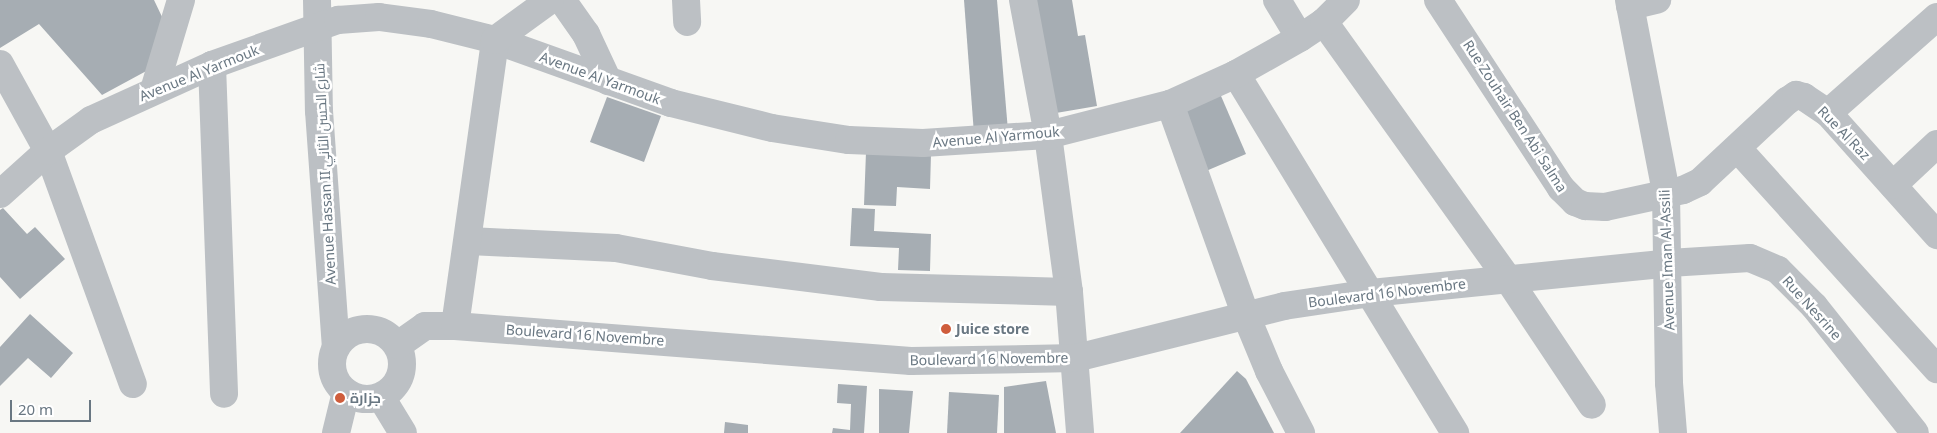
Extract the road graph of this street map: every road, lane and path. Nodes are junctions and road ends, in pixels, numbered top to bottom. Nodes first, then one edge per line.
1 (181, 0) edge
2 (550, 0) edge
3 (562, 0) edge
4 (1023, 0) edge
5 (1277, 0) edge
6 (1346, 0) edge
7 (1438, 0) edge
8 (1657, 0) edge
9 (1629, 3) edge
10 (317, 13) edge
11 (1937, 17) edge
12 (1324, 22) junction
13 (1300, 38) junction
14 (495, 40) junction
15 (0, 64) edge
16 (212, 65) junction
17 (1236, 74) junction
18 (608, 81) junction
19 (154, 90) junction
20 (1170, 104) junction
21 (1828, 113) junction
22 (1048, 135) junction
23 (1937, 144) edge
24 (1738, 148) junction
25 (48, 151) junction
26 (1892, 185) junction
27 (1666, 193) junction
28 (0, 194) edge
29 (1937, 234) edge
30 (469, 241) junction
31 (1669, 263) junction
32 (1508, 279) junction
33 (1069, 292) junction
34 (1371, 293) junction
35 (1245, 313) junction
36 (455, 326) junction
37 (398, 345) junction
38 (336, 347) junction
39 (1076, 358) junction
40 (1937, 369) edge
41 (133, 384) dead end
42 (346, 392) junction
43 (224, 394) dead end
44 (381, 397) junction
45 (1592, 405) dead end
46 (336, 433) edge
47 (403, 433) edge
48 (1080, 433) edge
49 (1301, 433) edge
50 (1455, 433) edge
51 (1673, 433) edge
52 (1915, 433) edge

1 - 19 street
2 - 14 street
3 - 18 street
4 - 22 street
5 - 13 street
6 - 12 street, Avenue Al Yarmouk
7 - 27 street, Rue Zouhair Ben Abi Salma
8 - 9 street
9 - 27 street, Avenue Iman Al-Assili
10 - 14 street, Avenue Al Yarmouk
10 - 16 street, Avenue Al Yarmouk
10 - 38 street, Avenue Hassan II شارع الحسن الثاني
11 - 21 street
12 - 13 street, Avenue Al Yarmouk
12 - 32 street
13 - 17 street, Avenue Al Yarmouk
14 - 18 street, Avenue Al Yarmouk
14 - 30 street
15 - 25 street
16 - 19 street, Avenue Al Yarmouk
16 - 43 street
17 - 20 street, Avenue Al Yarmouk
17 - 34 street
18 - 22 street, Avenue Al Yarmouk
19 - 25 street, Avenue Al Yarmouk
20 - 22 street, Avenue Al Yarmouk
20 - 35 street
21 - 24 street, Rue Al Raz
21 - 26 street, Rue Al Raz
22 - 33 street
23 - 26 street
24 - 27 street, Rue Al Raz
24 - 40 street
25 - 28 street, Avenue Al Yarmouk
25 - 41 street
26 - 29 street, Rue Al Raz
27 - 31 street, Avenue Iman Al-Assili
30 - 33 street
30 - 36 street
31 - 32 street, Boulevard 16 Novembre
31 - 51 street, Avenue Iman Al-Assili
31 - 52 street, Rue Nesrine
32 - 34 street, Boulevard 16 Novembre
32 - 45 street
33 - 39 street
34 - 35 street, Boulevard 16 Novembre
34 - 50 street
35 - 39 street, Boulevard 16 Novembre
35 - 49 street
36 - 37 street, Boulevard 16 Novembre
36 - 39 street, Boulevard 16 Novembre
37 - 38 street
37 - 44 street
38 - 42 street
39 - 48 street
42 - 44 street
42 - 46 street
44 - 47 street

